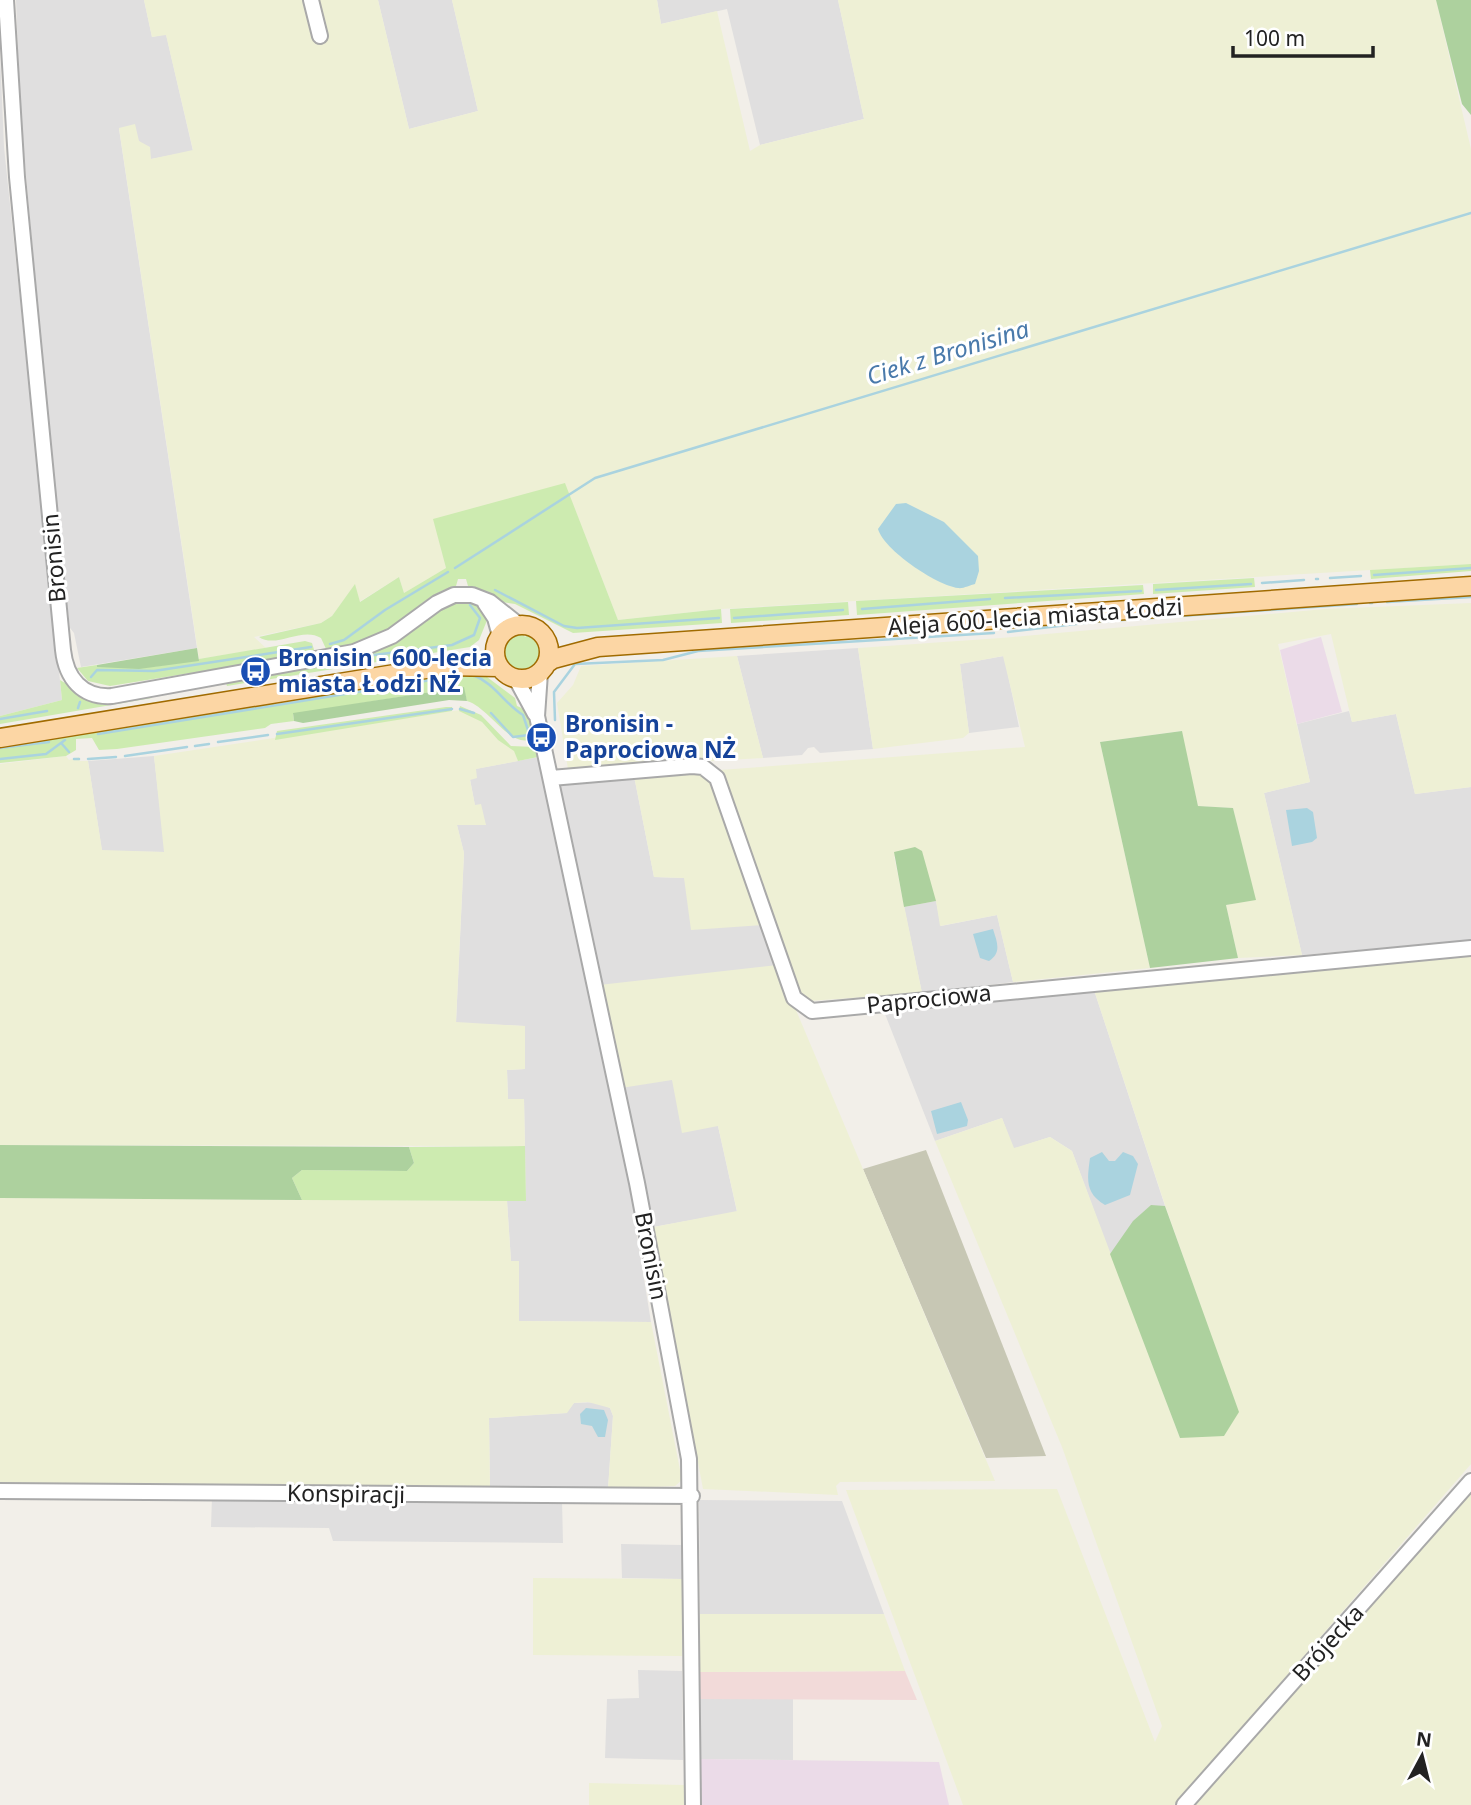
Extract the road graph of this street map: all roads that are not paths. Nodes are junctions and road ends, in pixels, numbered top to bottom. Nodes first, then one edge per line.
1 (6, 0) edge
2 (311, 0) edge
3 (320, 36) dead end
4 (1471, 586) edge
5 (482, 599) junction
6 (519, 625) junction
7 (498, 641) junction
8 (547, 641) junction
9 (598, 648) junction
10 (444, 666) junction
11 (499, 667) junction
12 (543, 668) junction
13 (516, 679) junction
14 (537, 716) junction
15 (0, 738) edge
16 (551, 778) junction
17 (1471, 948) edge
18 (1471, 1481) edge
19 (0, 1491) edge
20 (692, 1496) junction
21 (693, 1805) edge
22 (1184, 1805) edge

1 - 5 street, Bronisin
2 - 3 street
4 - 9 main road, Aleja 600-lecia miasta Łodzi
5 - 6 street
5 - 7 street
6 - 7 main road
6 - 8 main road
7 - 10 main road
7 - 11 main road
8 - 9 main road, Aleja 600-lecia miasta Łodzi
8 - 12 main road
9 - 12 main road, Aleja 600-lecia miasta Łodzi
10 - 11 main road
10 - 15 main road
11 - 13 main road
12 - 13 main road
12 - 14 street, Bronisin
13 - 14 street, Bronisin
14 - 16 street, Bronisin
16 - 17 street, Paprociowa
16 - 20 street, Bronisin
18 - 22 street, Brójecka
19 - 20 street, Konspiracji
20 - 21 street, Bronisin

